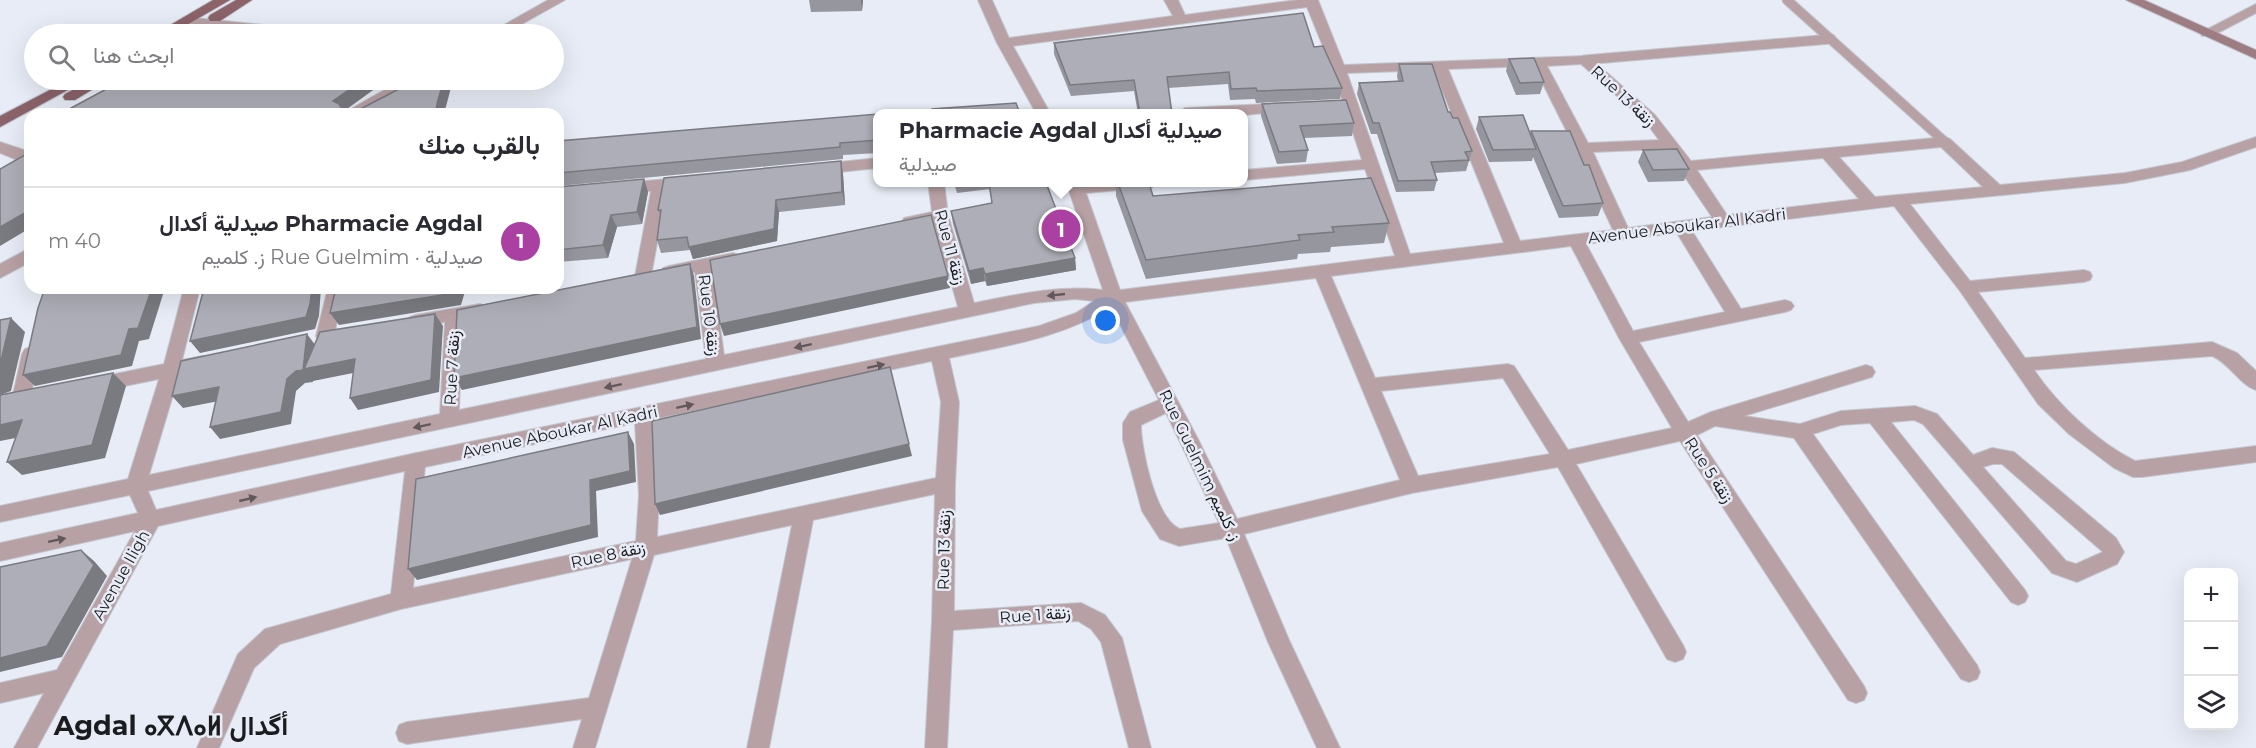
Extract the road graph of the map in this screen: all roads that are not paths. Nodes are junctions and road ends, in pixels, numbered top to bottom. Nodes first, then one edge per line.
1 (224, 0) edge
2 (246, 0) edge
3 (558, 0) edge
4 (985, 0) edge
5 (1171, 0) edge
6 (1787, 0) edge
7 (2133, 0) edge
8 (1312, 1) edge
9 (2256, 8) edge
10 (1182, 21) junction
11 (191, 24) edge
12 (203, 24) edge
13 (514, 24) edge
14 (2207, 33) junction
15 (1832, 39) junction
16 (1004, 43) junction
17 (2256, 55) edge
18 (1584, 60) junction
19 (1538, 61) junction
20 (1439, 65) junction
21 (1339, 69) junction
22 (60, 90) edge
23 (83, 90) edge
24 (393, 90) edge
25 (26, 108) edge
26 (50, 108) edge
27 (360, 108) edge
28 (1295, 108) edge
29 (24, 109) edge
30 (1040, 109) edge
31 (1248, 111) edge
32 (0, 122) edge
33 (24, 122) edge
34 (0, 136) edge
35 (1945, 142) junction
36 (2256, 142) edge
37 (1670, 144) junction
38 (0, 147) edge
39 (1583, 148) junction
40 (1827, 153) junction
41 (24, 157) edge
42 (24, 162) edge
43 (873, 164) edge
44 (1371, 164) junction
45 (1686, 166) junction
46 (10, 170) edge
47 (809, 170) edge
48 (1248, 175) edge
49 (706, 180) edge
50 (660, 184) junction
51 (936, 187) edge
52 (1075, 187) edge
53 (603, 189) edge
54 (1997, 191) junction
55 (1899, 201) junction
56 (1871, 203) junction
57 (940, 215) junction
58 (1722, 222) junction
59 (895, 225) edge
60 (1682, 227) junction
61 (1623, 234) junction
62 (1576, 240) junction
63 (1514, 247) junction
64 (748, 256) edge
65 (24, 258) edge
66 (1404, 260) junction
67 (703, 266) junction
68 (1321, 271) junction
69 (0, 272) edge
70 (2084, 276) dead end
71 (1966, 287) junction
72 (190, 294) edge
73 (335, 294) edge
74 (1114, 297) junction
75 (499, 306) edge
76 (1785, 306) dead end
77 (968, 311) junction
78 (454, 315) junction
79 (1736, 315) junction
80 (395, 325) edge
81 (348, 332) edge
82 (35, 333) edge
83 (325, 336) junction
84 (1628, 338) junction
85 (303, 341) edge
86 (939, 353) junction
87 (216, 360) edge
88 (716, 364) junction
89 (2019, 365) junction
90 (171, 370) junction
91 (1866, 372) dead end
92 (2256, 382) edge
93 (1371, 385) junction
94 (79, 388) edge
95 (44, 395) edge
96 (21, 399) junction
97 (1170, 403) junction
98 (0, 404) edge
99 (644, 414) junction
100 (1876, 417) junction
101 (1711, 419) junction
102 (449, 420) junction
103 (1800, 431) junction
104 (1685, 433) junction
105 (2256, 454) edge
106 (1563, 459) junction
107 (416, 461) junction
108 (1970, 464) junction
109 (945, 484) junction
110 (1412, 485) junction
111 (136, 486) junction
112 (0, 514) edge
113 (804, 514) junction
114 (151, 520) junction
115 (1233, 529) junction
116 (646, 547) junction
117 (0, 552) edge
118 (2018, 596) dead end
119 (401, 600) junction
120 (943, 621) junction
121 (1675, 652) dead end
122 (1969, 672) dead end
123 (65, 678) junction
124 (0, 693) edge
125 (1856, 693) dead end
126 (595, 706) junction
127 (407, 733) dead end
128 (25, 748) edge
129 (208, 748) edge
130 (584, 748) edge
131 (758, 748) edge
132 (936, 748) edge
133 (1140, 748) edge
134 (1329, 748) edge

1 - 11 main road
2 - 12 main road
3 - 13 street
4 - 16 street
5 - 10 street
6 - 15 lane
7 - 14 main road
8 - 10 street
8 - 21 street
9 - 14 street
10 - 16 street
14 - 17 main road
15 - 18 lane
15 - 35 lane
16 - 30 street
18 - 19 street
18 - 37 street, Rue 13 زنقة
19 - 20 street
19 - 39 street
20 - 21 street
20 - 63 street
21 - 44 street
22 - 25 main road
23 - 26 main road
24 - 27 street
28 - 31 street
29 - 32 main road
33 - 34 main road
35 - 40 street
35 - 54 street
36 - 54 street, Avenue Aboukar Al Kadri
37 - 39 street
37 - 45 street, Rue 13 زنقة
38 - 41 street
39 - 61 street
40 - 45 street
40 - 56 street
42 - 46 street
43 - 47 street
44 - 48 street
44 - 66 street
45 - 58 street, Rue 13 زنقة
49 - 50 street
50 - 53 street
50 - 67 street
51 - 57 street, Rue 11 زنقة
52 - 74 street, Rue Guelmim ز. كلميم
54 - 55 street, Avenue Aboukar Al Kadri
55 - 56 street, Avenue Aboukar Al Kadri
55 - 71 street
56 - 58 street, Avenue Aboukar Al Kadri
57 - 59 street
57 - 77 street, Rue 11 زنقة
58 - 60 street, Avenue Aboukar Al Kadri
60 - 61 street, Avenue Aboukar Al Kadri
60 - 79 street
61 - 62 street, Avenue Aboukar Al Kadri
62 - 63 street, Avenue Aboukar Al Kadri
62 - 84 street, Rue 5 زنقة
63 - 66 street, Avenue Aboukar Al Kadri
64 - 67 street
65 - 69 street
66 - 68 street, Avenue Aboukar Al Kadri
67 - 88 street, Rue 10 زنقة
68 - 74 street, Avenue Aboukar Al Kadri
68 - 93 street
70 - 71 street
71 - 89 street
72 - 90 street
73 - 83 street
74 -> 77 street, Avenue Aboukar Al Kadri
74 - 86 street, Avenue Aboukar Al Kadri
74 - 97 street, Rue Guelmim ز. كلميم
75 - 78 street
76 - 79 street
77 -> 88 street, Avenue Aboukar Al Kadri
78 - 80 street
78 - 102 street, Rue 7 زنقة
79 - 84 street
81 - 83 street
82 - 96 street
83 - 85 street
84 - 104 street, Rue 5 زنقة
99 -> 86 street, Avenue Aboukar Al Kadri
86 - 109 street, Rue 13 زنقة
87 - 90 street
88 -> 102 street, Avenue Aboukar Al Kadri
89 - 92 street
89 - 105 street
90 - 94 street
90 - 111 street
91 - 101 street
93 - 106 street
93 - 110 street
95 - 96 street
96 - 98 street
97 - 115 street, Rue Guelmim ز. كلميم
97 - 115 street
99 - 107 street, Avenue Aboukar Al Kadri
99 - 116 street
100 - 103 street
100 - 108 street
100 - 118 street
101 - 103 street
101 - 104 street
102 -> 111 street, Avenue Aboukar Al Kadri
103 - 122 street
104 - 106 street
104 - 125 street, Rue 5 زنقة
106 - 110 street
106 - 121 street
114 -> 107 street, Avenue Aboukar Al Kadri
107 - 119 street
108 - 108 street
109 - 113 street, Rue 8 زنقة
109 - 120 street, Rue 13 زنقة
110 - 115 street
111 - 112 street, Avenue Aboukar Al Kadri
111 - 114 street, Avenue Iligh
113 - 116 street, Rue 8 زنقة
113 - 131 street
117 -> 114 street, Avenue Aboukar Al Kadri
114 - 123 street, Avenue Iligh
115 - 134 street, Rue Guelmim ز. كلميم
116 - 119 street, Rue 8 زنقة
116 - 126 street
119 - 129 street, Rue 8 زنقة
120 - 132 street, Rue 13 زنقة
120 - 133 street, Rue 1 زنقة
123 - 124 street
123 - 128 street, Avenue Iligh
126 - 127 street
126 - 130 street

